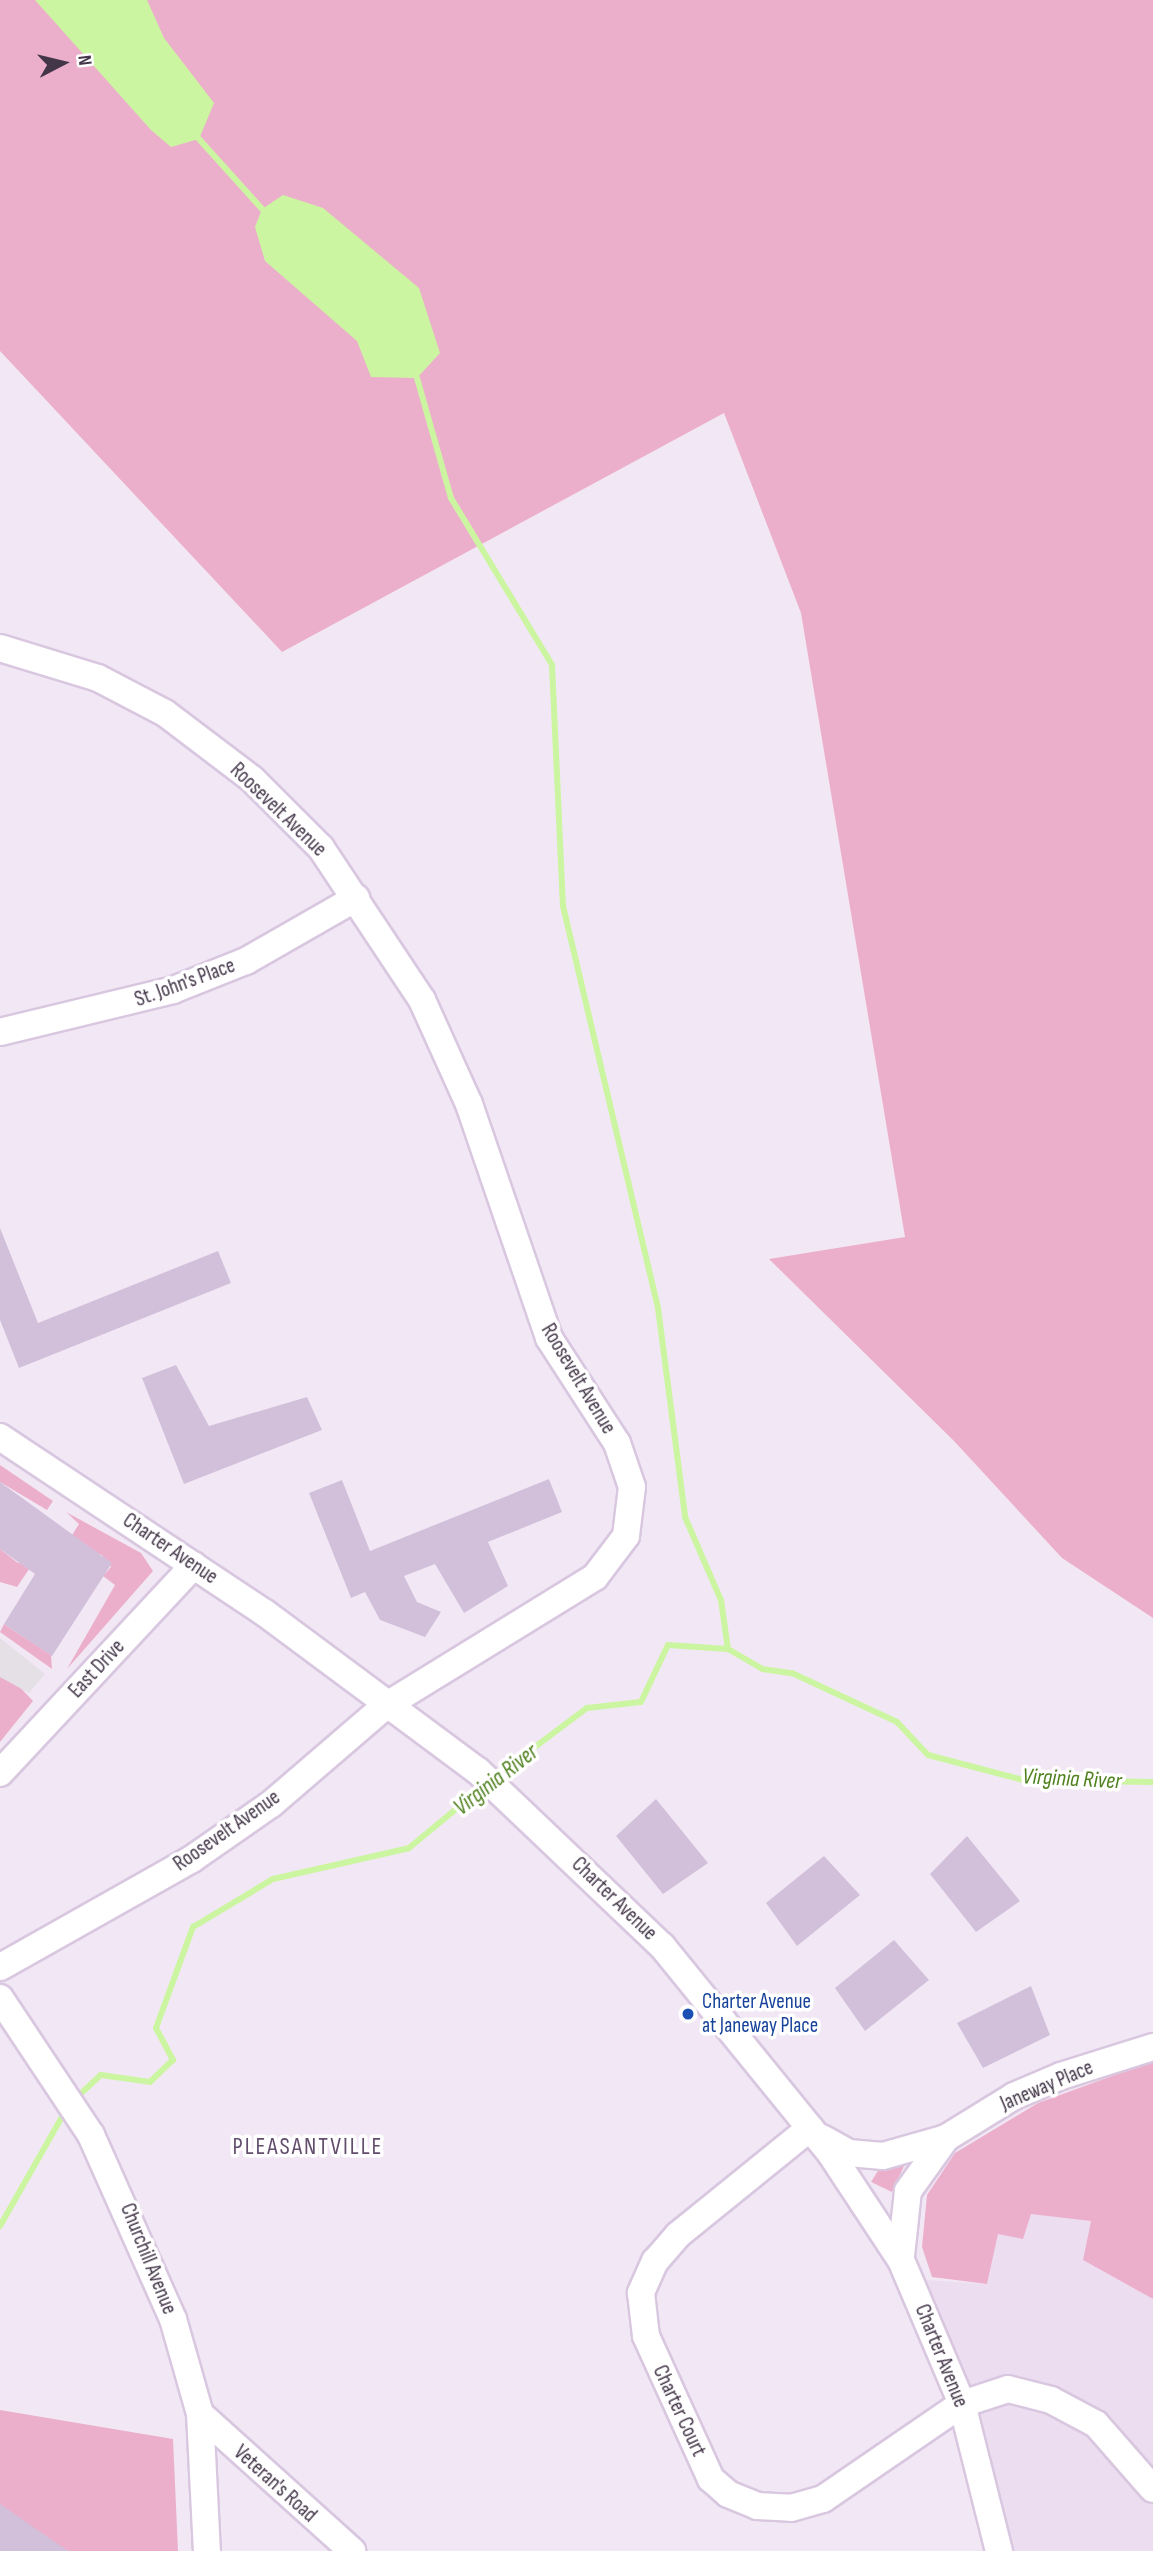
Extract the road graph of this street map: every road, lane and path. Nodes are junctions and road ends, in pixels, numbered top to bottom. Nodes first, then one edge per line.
1 (0, 648) edge
2 (356, 898) junction
3 (0, 1032) edge
4 (0, 1437) edge
5 (194, 1565) junction
6 (385, 1706) junction
7 (0, 1773) edge
8 (0, 1967) edge
9 (0, 1998) edge
10 (1153, 2047) edge
11 (810, 2127) junction
12 (946, 2138) junction
13 (901, 2260) junction
14 (962, 2404) junction
15 (200, 2414) junction
16 (1153, 2489) edge
17 (206, 2551) edge
18 (352, 2551) edge
19 (999, 2551) edge

1 - 2 street, Roosevelt Avenue
2 - 3 street, St. John's Place
2 - 6 street, Roosevelt Avenue
4 - 5 street, Charter Avenue
5 - 6 street, Charter Avenue
5 - 7 street, East Drive
6 - 8 street, Roosevelt Avenue
6 - 11 street, Charter Avenue
9 - 15 street, Churchill Avenue
10 - 12 street, Janeway Place
11 - 12 street, Janeway Place
11 - 13 street, Charter Avenue
11 - 14 street, Charter Court
12 - 13 street, Janeway Place
13 - 14 street, Charter Avenue
14 - 16 street, Charter Court
14 - 19 street, Charter Avenue
15 - 17 street, Churchill Avenue
15 - 18 street, Veteran's Road

